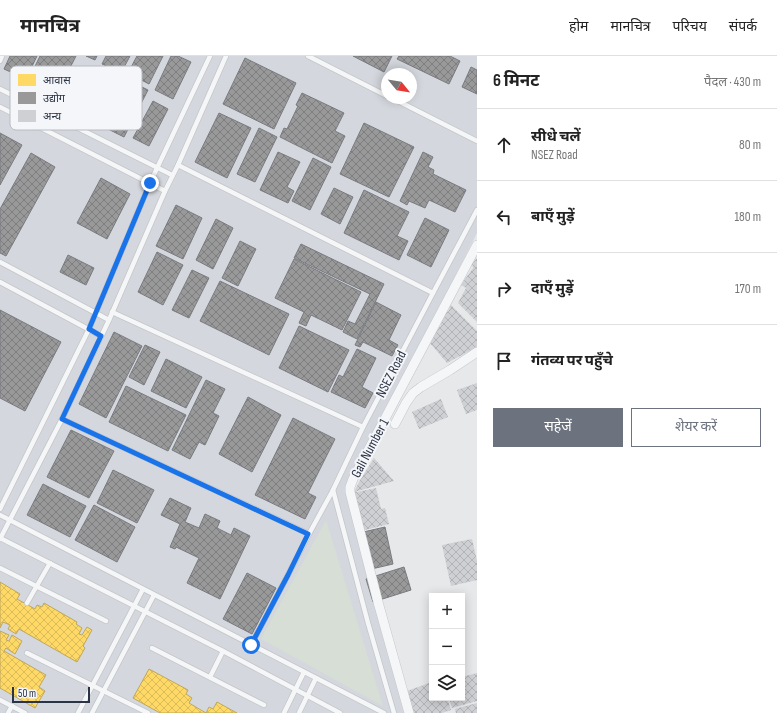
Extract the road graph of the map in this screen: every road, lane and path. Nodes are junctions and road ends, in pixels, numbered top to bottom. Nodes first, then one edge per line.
1 (2, 56) edge
2 (210, 56) edge
3 (226, 56) edge
4 (308, 56) edge
5 (0, 61) edge
6 (0, 89) edge
7 (381, 93) edge
8 (10, 94) edge
9 (404, 104) edge
10 (0, 107) edge
11 (10, 112) edge
12 (45, 130) edge
13 (82, 130) edge
14 (477, 141) edge
15 (178, 165) junction
16 (158, 168) junction
17 (172, 175) junction
18 (150, 183) junction
19 (165, 191) junction
20 (477, 210) edge
21 (477, 245) edge
22 (0, 262) edge
23 (0, 282) edge
24 (433, 293) junction
25 (112, 312) junction
26 (96, 314) junction
27 (109, 320) junction
28 (89, 329) junction
29 (101, 336) junction
30 (477, 352) edge
31 (62, 419) junction
32 (395, 424) dead end
33 (363, 427) junction
34 (333, 490) junction
35 (0, 509) edge
36 (0, 514) edge
37 (10, 520) junction
38 (308, 534) junction
39 (0, 539) edge
40 (50, 564) junction
41 (0, 568) edge
42 (37, 586) junction
43 (143, 589) junction
44 (154, 595) junction
45 (27, 603) dead end
46 (134, 606) junction
47 (146, 612) junction
48 (106, 621) dead end
49 (251, 645) junction
50 (152, 648) dead end
51 (223, 651) junction
52 (27, 653) dead end
53 (304, 672) junction
54 (210, 677) junction
55 (316, 678) junction
56 (92, 685) junction
57 (296, 690) junction
58 (104, 691) junction
59 (308, 695) junction
60 (0, 700) edge
61 (264, 705) dead end
62 (12, 706) junction
63 (8, 713) edge
64 (25, 713) edge
65 (78, 713) edge
66 (92, 713) edge
67 (148, 713) edge
68 (284, 713) edge
69 (299, 713) edge
70 (340, 713) edge
71 (384, 713) edge
72 (394, 713) edge
73 (409, 713) edge

1 - 5 lane
2 - 16 lane
3 - 15 lane
4 - 7 lane
6 - 8 lane
9 - 14 lane
10 - 11 lane
12 - 18 lane
13 - 16 lane
15 - 17 lane
15 - 24 lane
16 - 17 lane
16 - 18 lane
17 - 19 lane
18 - 19 lane
18 - 26 lane
19 - 25 lane
20 - 24 lane, NSEZ Road
21 - 73 street, Gali Number 1
22 - 26 lane
23 - 28 lane
24 - 33 lane, NSEZ Road
25 - 27 lane
25 - 33 lane
26 - 27 lane
26 - 28 lane
27 - 29 lane
28 - 29 lane
28 - 35 lane
29 - 31 lane
30 - 32 street
31 - 37 lane
31 - 38 lane
33 - 34 lane, NSEZ Road
34 - 38 lane, NSEZ Road
34 - 72 lane
36 - 37 lane
37 - 39 lane
37 - 43 lane
38 - 49 lane, NSEZ Road
39 - 40 lane
40 - 42 lane
40 - 46 lane
41 - 42 lane
42 - 45 lane
42 - 48 lane
43 - 44 lane
43 - 46 lane
44 - 47 lane
44 - 49 lane
46 - 47 lane
46 - 56 lane
47 - 51 lane
47 - 58 lane
49 - 53 lane
50 - 54 lane
51 - 54 lane
51 - 57 lane
52 - 56 lane
53 - 55 lane
53 - 57 lane
54 - 61 lane
55 - 59 lane
55 - 71 lane
56 - 58 lane
56 - 65 lane
57 - 59 lane
57 - 68 lane
58 - 66 lane
58 - 67 lane
59 - 69 lane
59 - 70 lane
60 - 62 lane
62 - 63 lane
62 - 64 lane

